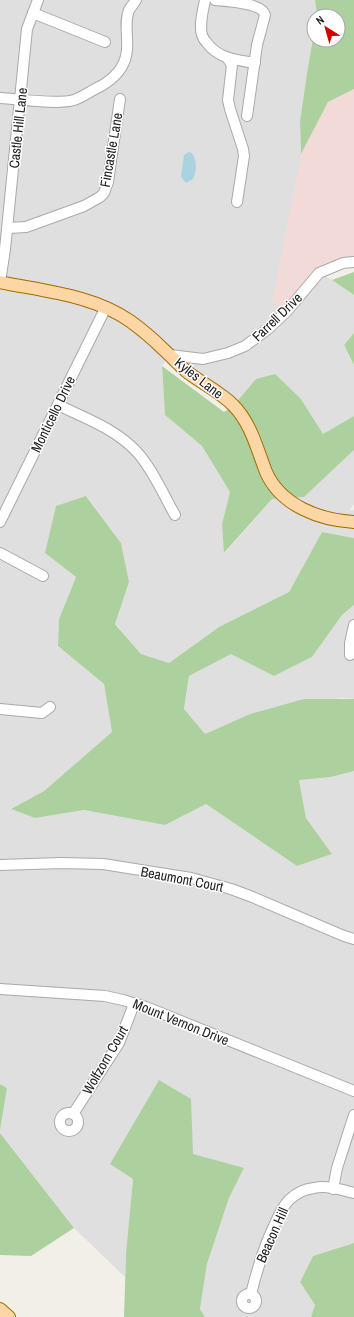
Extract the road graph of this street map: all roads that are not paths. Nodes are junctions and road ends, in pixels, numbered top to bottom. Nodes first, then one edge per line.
1 (38, 0) edge
2 (136, 0) edge
3 (205, 0) edge
4 (216, 0) edge
5 (33, 13) junction
6 (105, 42) dead end
7 (228, 59) junction
8 (255, 63) junction
9 (0, 98) edge
10 (21, 99) junction
11 (120, 99) dead end
12 (247, 116) dead end
13 (237, 202) dead end
14 (8, 228) junction
15 (354, 262) edge
16 (0, 282) edge
17 (106, 307) junction
18 (170, 355) junction
19 (58, 405) junction
20 (175, 515) dead end
21 (0, 522) edge
22 (354, 522) edge
23 (0, 553) edge
24 (43, 576) dead end
25 (354, 625) edge
26 (350, 656) dead end
27 (50, 707) dead end
28 (0, 709) edge
29 (0, 865) edge
30 (354, 939) edge
31 (0, 989) edge
32 (134, 1004) junction
33 (354, 1091) edge
34 (73, 1114) dead end
35 (354, 1115) edge
36 (333, 1188) junction
37 (354, 1193) edge
38 (251, 1294) dead end
39 (0, 1308) edge
40 (9, 1317) edge

1 - 5 street, Castle Hill Lane
2 - 10 street
3 - 7 street
4 - 8 street
5 - 6 street
5 - 10 street, Castle Hill Lane
7 - 8 street
7 - 13 street
8 - 12 street
9 - 10 street
10 - 14 street, Castle Hill Lane
11 - 14 street, Fincastle Lane
14 - 16 street, Castle Hill Lane
15 - 18 street, Farrell Drive
16 - 17 main road, Kyles Lane
17 - 18 main road, Kyles Lane
17 - 19 street, Monticello Drive
18 - 22 main road, Kyles Lane
19 - 20 street
19 - 21 street, Monticello Drive
23 - 24 street
25 - 26 street
27 - 28 street
29 - 30 street, Beaumont Court
31 - 32 street, Mount Vernon Drive
32 - 33 street, Mount Vernon Drive
32 - 34 street, Wolfzorn Court
35 - 36 street
36 - 37 street, Beacon Hill
36 - 38 street, Beacon Hill
39 - 40 main road

